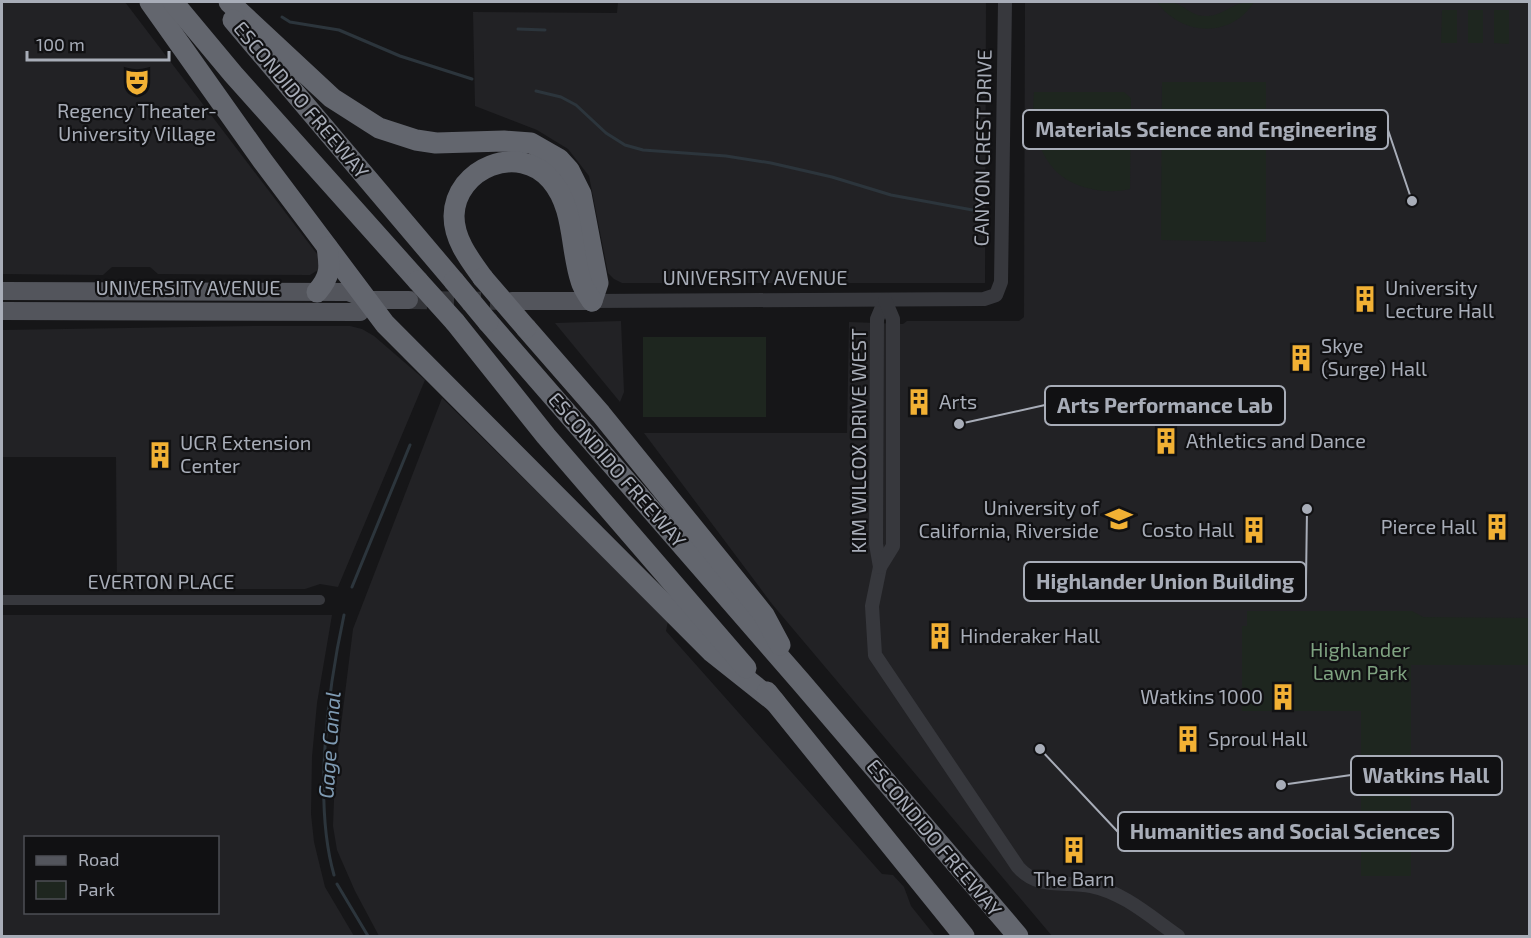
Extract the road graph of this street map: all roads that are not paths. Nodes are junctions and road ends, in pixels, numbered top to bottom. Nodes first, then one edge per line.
1 (150, 2) edge
2 (173, 2) edge
3 (217, 2) edge
4 (229, 2) edge
5 (1005, 2) edge
6 (327, 246) junction
7 (2, 291) edge
8 (317, 292) junction
9 (996, 295) joint
10 (368, 300) junction
11 (409, 300) tunnel mouth
12 (885, 300) junction
13 (513, 301) tunnel mouth
14 (592, 301) junction
15 (2, 311) edge
16 (2, 600) edge
17 (320, 600) dead end
18 (801, 682) junction
19 (776, 702) junction
20 (1003, 918) junction
21 (1163, 932) edge
22 (964, 936) edge
23 (1018, 936) edge
24 (1022, 936) edge
25 (1178, 936) edge

1 - 6 highway
2 - 19 highway, ESCONDIDO FREEWAY, bridge
3 - 18 highway, ESCONDIDO FREEWAY, bridge
4 - 14 highway
5 - 9 street, CANYON CREST DRIVE
6 - 8 highway
6 - 10 highway
7 - 8 main road, UNIVERSITY AVENUE
8 - 10 main road, UNIVERSITY AVENUE
9 - 12 street, UNIVERSITY AVENUE
10 - 11 main road, UNIVERSITY AVENUE
10 - 15 main road, UNIVERSITY AVENUE
10 - 19 highway
12 - 14 street, UNIVERSITY AVENUE
12 - 21 street, KIM WILCOX DRIVE WEST
13 - 14 main road, UNIVERSITY AVENUE
14 - 18 highway, bridge
16 - 17 street, EVERTON PLACE
18 - 20 highway, ESCONDIDO FREEWAY
19 - 22 highway, ESCONDIDO FREEWAY
20 - 23 highway, ESCONDIDO FREEWAY
20 - 24 highway
21 - 25 street, KIM WILCOX DRIVE WEST

